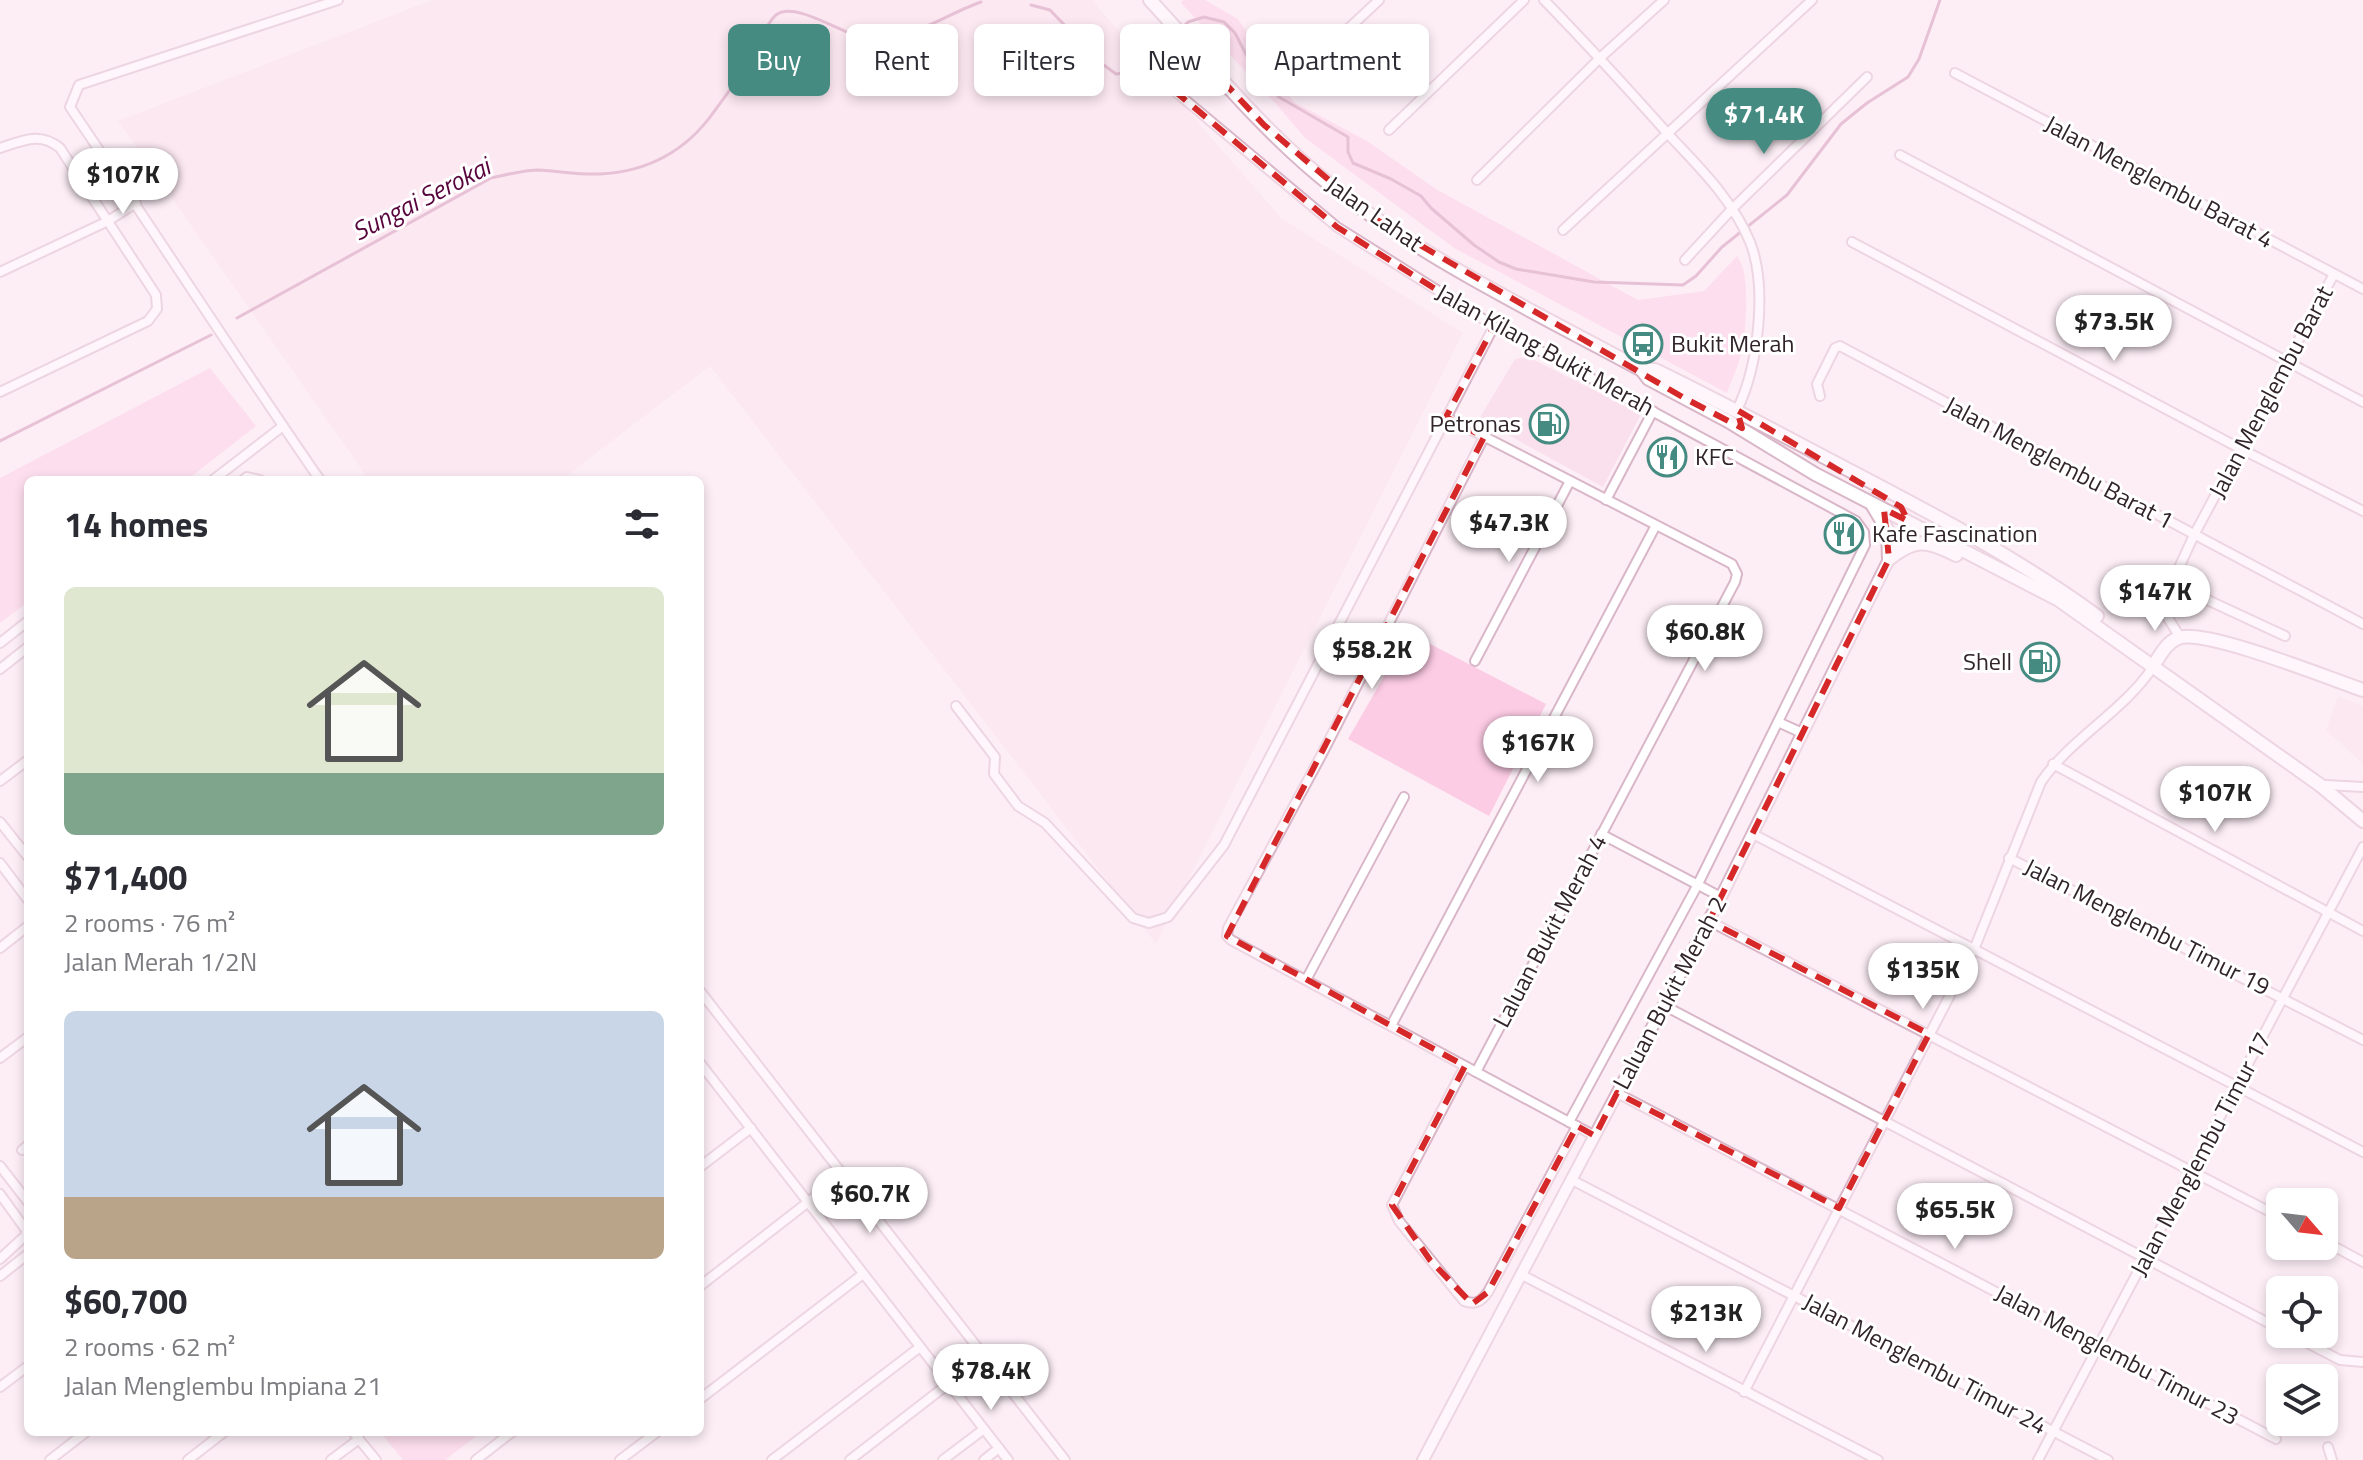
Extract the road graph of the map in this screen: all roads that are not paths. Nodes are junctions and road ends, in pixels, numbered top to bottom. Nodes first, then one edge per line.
1 (338, 0) edge
2 (1150, 0) edge
3 (1379, 0) edge
4 (1524, 0) edge
5 (1544, 0) edge
6 (1664, 0) edge
7 (1812, 0) edge
8 (1172, 24) edge
9 (1353, 24) edge
10 (1601, 57) junction
11 (1955, 73) dead end
12 (1867, 77) dead end
13 (1230, 89) edge
14 (1181, 96) edge
15 (1389, 130) dead end
16 (1668, 133) junction
17 (0, 148) edge
18 (1900, 155) dead end
19 (1477, 180) dead end
20 (136, 203) junction
21 (1732, 209) junction
22 (108, 221) junction
23 (1563, 230) dead end
24 (1852, 242) dead end
25 (1685, 260) dead end
26 (0, 272) edge
27 (2334, 274) junction
28 (2363, 289) edge
29 (1494, 326) junction
30 (2287, 362) junction
31 (1646, 374) junction
32 (0, 392) edge
33 (1820, 396) dead end
34 (2363, 402) edge
35 (1737, 410) junction
36 (1653, 411) junction
37 (1446, 417) junction
38 (283, 426) junction
39 (1484, 437) junction
40 (2241, 449) junction
41 (1820, 455) junction
42 (1815, 474) junction
43 (218, 476) edge
44 (317, 476) edge
45 (1570, 481) junction
46 (1606, 500) junction
47 (1870, 502) junction
48 (2363, 511) edge
49 (1856, 521) joint
50 (1908, 521) junction
51 (1655, 527) junction
52 (2194, 535) junction
53 (1889, 559) junction
54 (2018, 564) junction
55 (2171, 583) junction
56 (2037, 587) junction
57 (24, 624) edge
58 (2363, 624) edge
59 (2285, 636) dead end
60 (2180, 637) junction
61 (0, 643) edge
62 (24, 650) edge
63 (1475, 661) dead end
64 (2154, 665) junction
65 (0, 669) edge
66 (2363, 690) edge
67 (956, 706) dead end
68 (1778, 722) junction
69 (1802, 733) junction
70 (24, 763) edge
71 (2053, 764) junction
72 (0, 781) edge
73 (2326, 785) junction
74 (2363, 787) edge
75 (1404, 797) dead end
76 (2363, 814) edge
77 (2363, 821) edge
78 (0, 822) edge
79 (1601, 834) junction
80 (1753, 834) junction
81 (2363, 847) edge
82 (24, 852) edge
83 (2009, 858) junction
84 (0, 863) edge
85 (1697, 886) junction
86 (24, 895) edge
87 (1721, 897) junction
88 (2329, 913) junction
89 (1709, 921) junction
90 (24, 929) edge
91 (2363, 931) edge
92 (1975, 947) junction
93 (0, 948) edge
94 (1306, 980) junction
95 (704, 996) edge
96 (2284, 997) junction
97 (1663, 1005) junction
98 (1391, 1026) junction
99 (1929, 1034) junction
100 (24, 1040) edge
101 (2363, 1040) edge
102 (0, 1058) edge
103 (1465, 1066) junction
104 (704, 1068) edge
105 (1476, 1072) junction
106 (2238, 1085) junction
107 (1617, 1093) junction
108 (1885, 1122) junction
109 (1573, 1124) junction
110 (751, 1128) junction
111 (1595, 1136) junction
112 (2363, 1152) edge
113 (704, 1164) edge
114 (0, 1167) edge
115 (2193, 1170) junction
116 (843, 1175) junction
117 (1572, 1180) junction
118 (0, 1194) edge
119 (24, 1197) edge
120 (808, 1202) junction
121 (1839, 1208) junction
122 (2266, 1209) edge
123 (24, 1227) edge
124 (24, 1237) edge
125 (2338, 1249) edge
126 (24, 1257) edge
127 (0, 1259) edge
128 (2146, 1259) junction
129 (2363, 1262) edge
130 (863, 1274) junction
131 (1522, 1275) junction
132 (0, 1276) edge
133 (704, 1283) edge
134 (1796, 1296) junction
135 (2266, 1322) edge
136 (2099, 1346) junction
137 (920, 1347) junction
138 (2317, 1348) edge
139 (2363, 1362) edge
140 (24, 1369) edge
141 (948, 1384) junction
142 (0, 1387) edge
143 (1744, 1392) junction
144 (704, 1396) edge
145 (984, 1429) junction
146 (2051, 1431) junction
147 (81, 1436) edge
148 (219, 1436) edge
149 (355, 1436) edge
150 (357, 1436) edge
151 (507, 1436) edge
152 (652, 1436) edge
153 (2276, 1439) dead end
154 (2328, 1447) dead end
155 (999, 1448) junction
156 (50, 1460) edge
157 (188, 1460) edge
158 (331, 1460) edge
159 (376, 1460) edge
160 (476, 1460) edge
161 (620, 1460) edge
162 (772, 1460) edge
163 (850, 1460) edge
164 (943, 1460) edge
165 (984, 1460) edge
166 (1008, 1460) edge
167 (1065, 1460) edge
168 (1423, 1460) edge
169 (1878, 1460) edge
170 (2038, 1460) edge
171 (2108, 1460) edge
172 (2332, 1460) edge

1 - 20 street
2 - 8 main road, Jalan Lahat
3 - 9 street
4 - 15 street
5 - 10 street
6 - 10 street
7 - 16 street
10 - 16 street
10 - 19 street
11 - 27 street, Jalan Menglembu Barat 4
12 - 21 street
13 - 31 main road, Jalan Lahat
14 - 29 street, Jalan Kilang Bukit Merah
16 - 21 street
16 - 23 street
17 - 22 street
18 - 30 street
20 - 22 street
20 - 38 street
21 - 25 street
21 - 35 street
22 - 26 street
22 - 32 street
24 - 40 street
27 - 28 street, Jalan Menglembu Barat 4
27 - 30 street, Jalan Menglembu Barat
29 - 36 street, Jalan Kilang Bukit Merah
29 - 37 street
30 - 34 street
30 - 40 street, Jalan Menglembu Barat
31 - 35 main road, Jalan Lahat
31 - 42 main road, Jalan Lahat
33 - 52 street, Jalan Menglembu Barat 1
35 - 41 main road, Jalan Lahat
35 - 42 main road
36 - 46 street
36 - 49 street, Jalan Kilang Bukit Merah
37 - 39 street, Laluan Bukit Merah 4
37 - 67 street
38 - 43 street
38 - 44 street
39 - 45 street, Laluan Bukit Merah 4
39 - 94 street
40 - 48 street
40 - 52 street, Jalan Menglembu Barat
41 - 50 main road
41 - 54 main road, Jalan Lahat
42 - 47 main road, Jalan Lahat
45 - 46 street, Laluan Bukit Merah 4
45 - 63 street
46 - 51 street, Laluan Bukit Merah 4
47 - 50 main road, Jalan Lahat
47 - 53 main road
49 - 68 street, Laluan Bukit Merah 2
50 - 53 street, Laluan Bukit Merah 2
50 - 54 main road
50 - 56 main road, Jalan Lahat
51 - 79 street, Laluan Bukit Merah 4
51 - 98 street
52 - 55 street, Jalan Menglembu Barat
52 - 58 street, Jalan Menglembu Barat 1
53 - 56 main road
53 - 69 street, Laluan Bukit Merah 2
54 - 64 main road, Jalan Lahat
55 - 59 street
55 - 60 street, Jalan Menglembu Barat
56 - 64 main road, Jalan Lahat
57 - 61 street
60 - 64 main road
60 - 66 main road
62 - 65 street
64 - 71 street
64 - 73 main road
64 - 77 main road
68 - 69 street
68 - 85 street, Laluan Bukit Merah 2
69 - 80 street, Laluan Bukit Merah 2
70 - 72 street
71 - 83 street
71 - 88 street
73 - 74 street
73 - 76 main road
75 - 94 street
78 - 82 street
79 - 85 street
79 - 105 street, Laluan Bukit Merah 4
80 - 87 street, Laluan Bukit Merah 2
80 - 92 street
81 - 88 street, Jalan Menglembu Timur 17
83 - 92 street
83 - 96 street, Jalan Menglembu Timur 19
84 - 86 street
85 - 87 street
85 - 109 street, Laluan Bukit Merah 2
87 - 89 street, Laluan Bukit Merah 2
88 - 91 street
88 - 96 street, Jalan Menglembu Timur 17
89 - 97 street, Laluan Bukit Merah 2
89 - 99 street
90 - 93 street
92 - 99 street
92 - 106 street
94 - 98 street
95 - 116 street
96 - 101 street, Jalan Menglembu Timur 19
96 - 106 street, Jalan Menglembu Timur 17
97 - 107 street, Laluan Bukit Merah 2
97 - 108 street
98 - 103 street
99 - 108 street
99 - 115 street
100 - 102 street
103 - 105 street
103 - 109 street, Laluan Bukit Merah 2
104 - 110 street
105 - 109 street
106 - 112 street
106 - 115 street, Jalan Menglembu Timur 17
107 - 111 street, Laluan Bukit Merah 2
107 - 121 street, Jalan Menglembu Timur 23
108 - 121 street
108 - 128 street
109 - 111 street
110 - 113 street
110 - 120 street
111 - 117 street, Laluan Bukit Merah 2
114 - 119 street
115 - 122 street
115 - 128 street, Jalan Menglembu Timur 17
116 - 120 street
116 - 167 street
117 - 131 street, Laluan Bukit Merah 2
117 - 134 street, Jalan Menglembu Timur 24
118 - 123 street
120 - 130 street
120 - 133 street
121 - 134 street
121 - 136 street, Jalan Menglembu Timur 23
124 - 127 street
125 - 129 street
126 - 132 street
128 - 135 street
128 - 136 street, Jalan Menglembu Timur 17
130 - 137 street
130 - 144 street
131 - 143 street
131 - 168 street, Laluan Bukit Merah 2
134 - 143 street
134 - 146 street, Jalan Menglembu Timur 24
136 - 146 street, Jalan Menglembu Timur 17
136 - 153 street, Jalan Menglembu Timur 23
137 - 141 street
137 - 162 street
138 - 139 street
140 - 142 street
141 - 145 street
141 - 163 street
143 - 169 street
145 - 155 street
145 - 164 street
146 - 170 street, Jalan Menglembu Timur 17
146 - 171 street, Jalan Menglembu Timur 24
147 - 156 street
148 - 157 street
149 - 158 street
150 - 159 street
151 - 160 street
152 - 161 street
154 - 172 street
155 - 165 street
155 - 166 street

